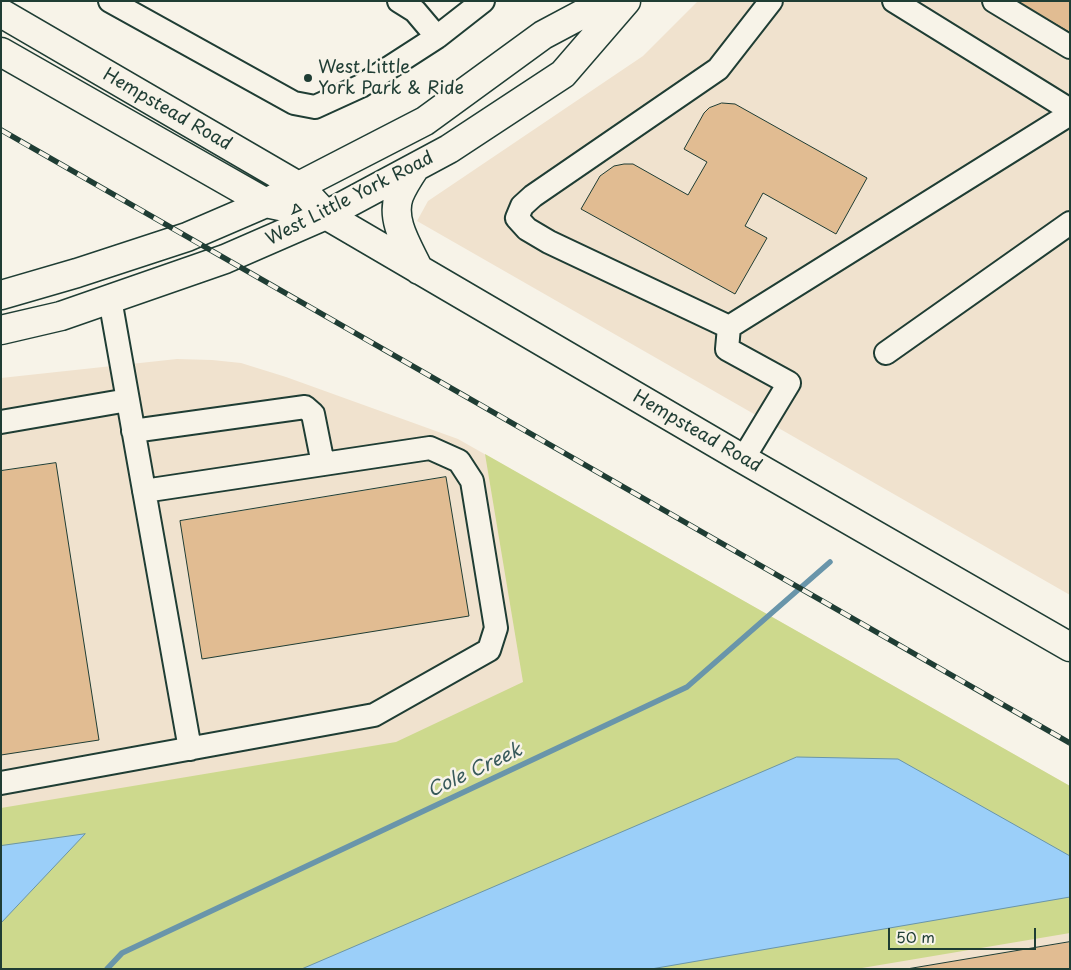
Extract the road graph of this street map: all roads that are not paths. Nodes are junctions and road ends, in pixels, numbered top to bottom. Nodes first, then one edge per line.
1 (110, 1) edge
2 (399, 1) edge
3 (483, 1) edge
4 (607, 1) edge
5 (626, 1) edge
6 (771, 1) edge
7 (894, 1) edge
8 (994, 1) edge
9 (1, 5) edge
10 (1, 13) edge
11 (35, 32) junction
12 (437, 38) junction
13 (1070, 47) edge
14 (1, 52) edge
15 (1070, 112) edge
16 (414, 168) junction
17 (300, 187) junction
18 (266, 203) junction
19 (326, 215) junction
20 (1070, 222) edge
21 (420, 270) junction
22 (1, 294) edge
23 (110, 299) junction
24 (729, 327) junction
25 (1, 330) edge
26 (886, 353) dead end
27 (128, 400) junction
28 (1, 422) edge
29 (133, 431) junction
30 (743, 459) junction
31 (323, 464) junction
32 (144, 491) junction
33 (1070, 646) edge
34 (190, 750) junction
35 (1, 783) edge

1 - 12 lane
2 - 12 lane
3 - 12 lane
4 - 17 main road, West Little York Road
5 - 16 main road, West Little York Road
6 - 24 lane
7 - 15 lane
8 - 13 lane
9 - 11 lane
10 - 11 main road, Hempstead Road
11 - 17 main road, Hempstead Road
14 - 18 main road, Hempstead Road
15 - 24 lane
16 - 19 main road, West Little York Road
16 - 21 main road
17 - 18 main road, West Little York Road
17 - 19 main road, Hempstead Road
18 - 19 main road, Hempstead Road
18 - 22 main road, West Little York Road
19 - 21 main road, Hempstead Road
19 - 23 main road, West Little York Road
20 - 26 lane
21 - 30 main road, Hempstead Road
23 - 25 main road, West Little York Road
23 - 27 lane
24 - 30 lane
27 - 28 lane
27 - 29 lane
29 - 31 lane
29 - 32 lane
30 - 33 main road, Hempstead Road
31 - 32 lane
31 - 34 lane
32 - 34 lane
34 - 35 lane

